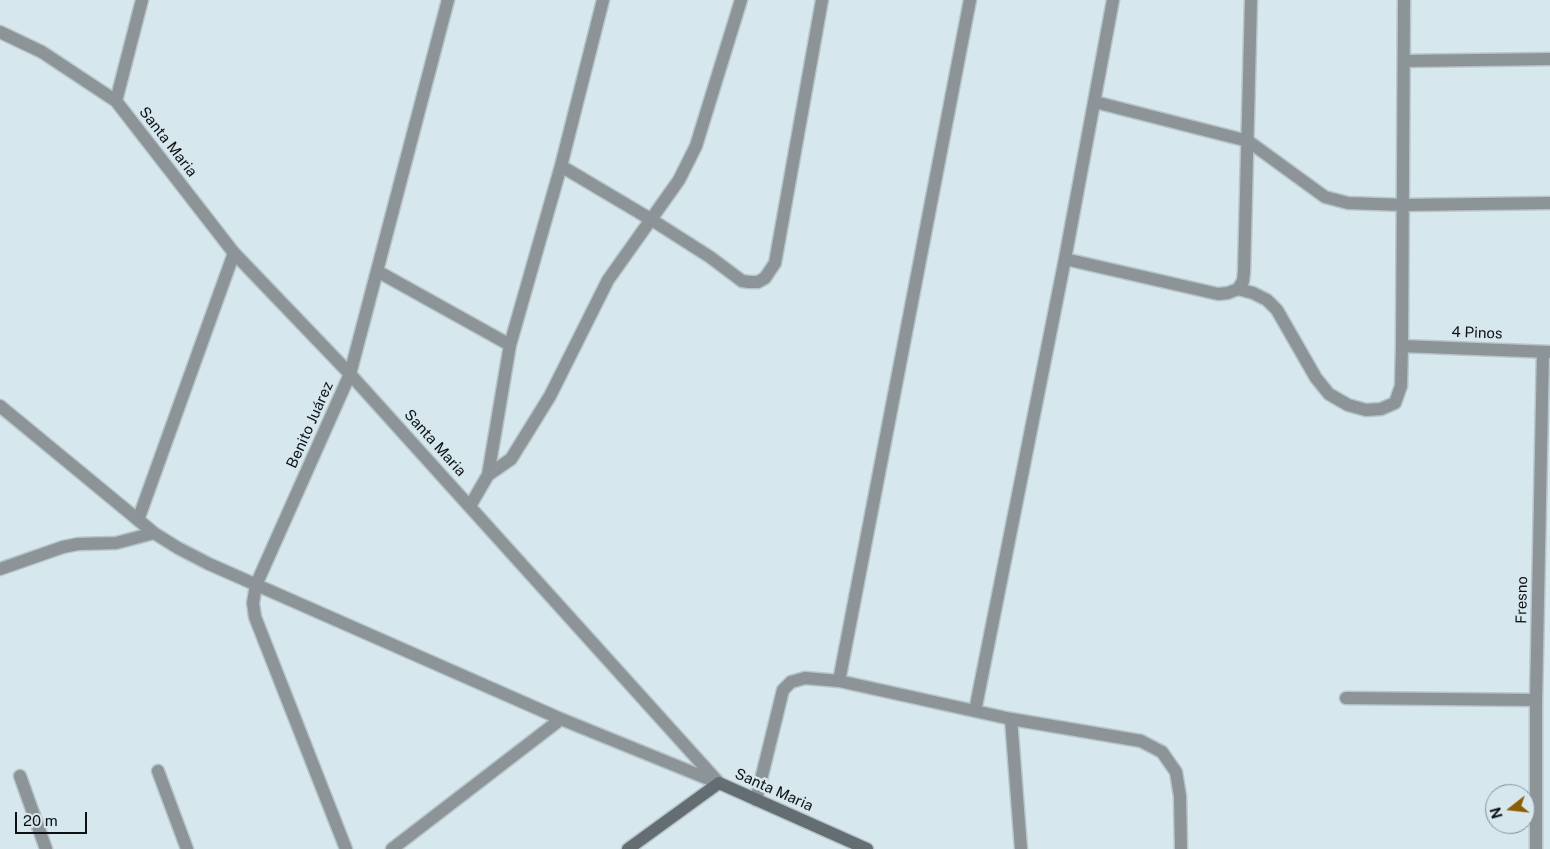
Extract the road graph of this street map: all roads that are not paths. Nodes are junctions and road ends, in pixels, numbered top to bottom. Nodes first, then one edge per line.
1 (142, 0) edge
2 (448, 0) edge
3 (603, 0) edge
4 (741, 0) edge
5 (822, 0) edge
6 (970, 0) edge
7 (1113, 0) edge
8 (1251, 0) edge
9 (1404, 0) edge
10 (0, 32) edge
11 (1550, 59) edge
12 (1404, 61) junction
13 (116, 101) junction
14 (1095, 102) junction
15 (1248, 141) junction
16 (561, 166) junction
17 (1550, 203) edge
18 (1404, 205) junction
19 (652, 220) junction
20 (234, 253) junction
21 (1065, 259) junction
22 (377, 271) junction
23 (1238, 289) junction
24 (510, 345) junction
25 (1402, 346) junction
26 (1546, 352) edge
27 (350, 374) junction
28 (0, 406) edge
29 (488, 475) junction
30 (470, 506) junction
31 (138, 520) junction
32 (154, 533) junction
33 (0, 569) edge
34 (256, 585) junction
35 (839, 681) junction
36 (1346, 698) dead end
37 (1536, 700) junction
38 (975, 711) junction
39 (561, 719) junction
40 (1011, 719) junction
41 (158, 771) dead end
42 (20, 776) dead end
43 (719, 783) junction
44 (756, 800) junction
45 (46, 849) edge
46 (187, 849) edge
47 (346, 849) edge
48 (392, 849) edge
49 (628, 849) edge
50 (867, 849) edge
51 (1021, 849) edge
52 (1181, 849) edge
53 (1536, 849) edge

1 - 13 street
2 - 22 street, Benito Juárez
3 - 16 street
4 - 19 street
5 - 19 street
6 - 35 street
7 - 14 street
8 - 15 street
9 - 12 street
10 - 13 street, Santa Maria
11 - 12 street
12 - 18 street
13 - 20 street, Santa Maria
14 - 15 street
14 - 21 street
15 - 18 street
15 - 23 street
16 - 19 street
16 - 24 street
17 - 18 street
18 - 25 street
19 - 29 street
20 - 27 street, Santa Maria
20 - 31 street
21 - 23 street
21 - 38 street
22 - 24 street
22 - 27 street, Benito Juárez
23 - 25 street
24 - 29 street
25 - 26 street, 4 Pinos
26 - 37 street, Fresno
27 - 30 street, Santa Maria
27 - 34 street, Benito Juárez
28 - 31 street
29 - 30 street
30 - 43 street, Santa Maria
31 - 32 street
32 - 33 street
32 - 34 street
34 - 39 street
34 - 47 street, Benito Juárez
35 - 38 street
35 - 44 street
36 - 37 street
37 - 53 street, Fresno
38 - 40 street
39 - 43 street
39 - 48 street
40 - 51 street
40 - 52 street
41 - 46 street
42 - 45 street
43 - 44 main road, Santa Maria
43 - 49 main road
44 - 50 main road, Santa Maria

